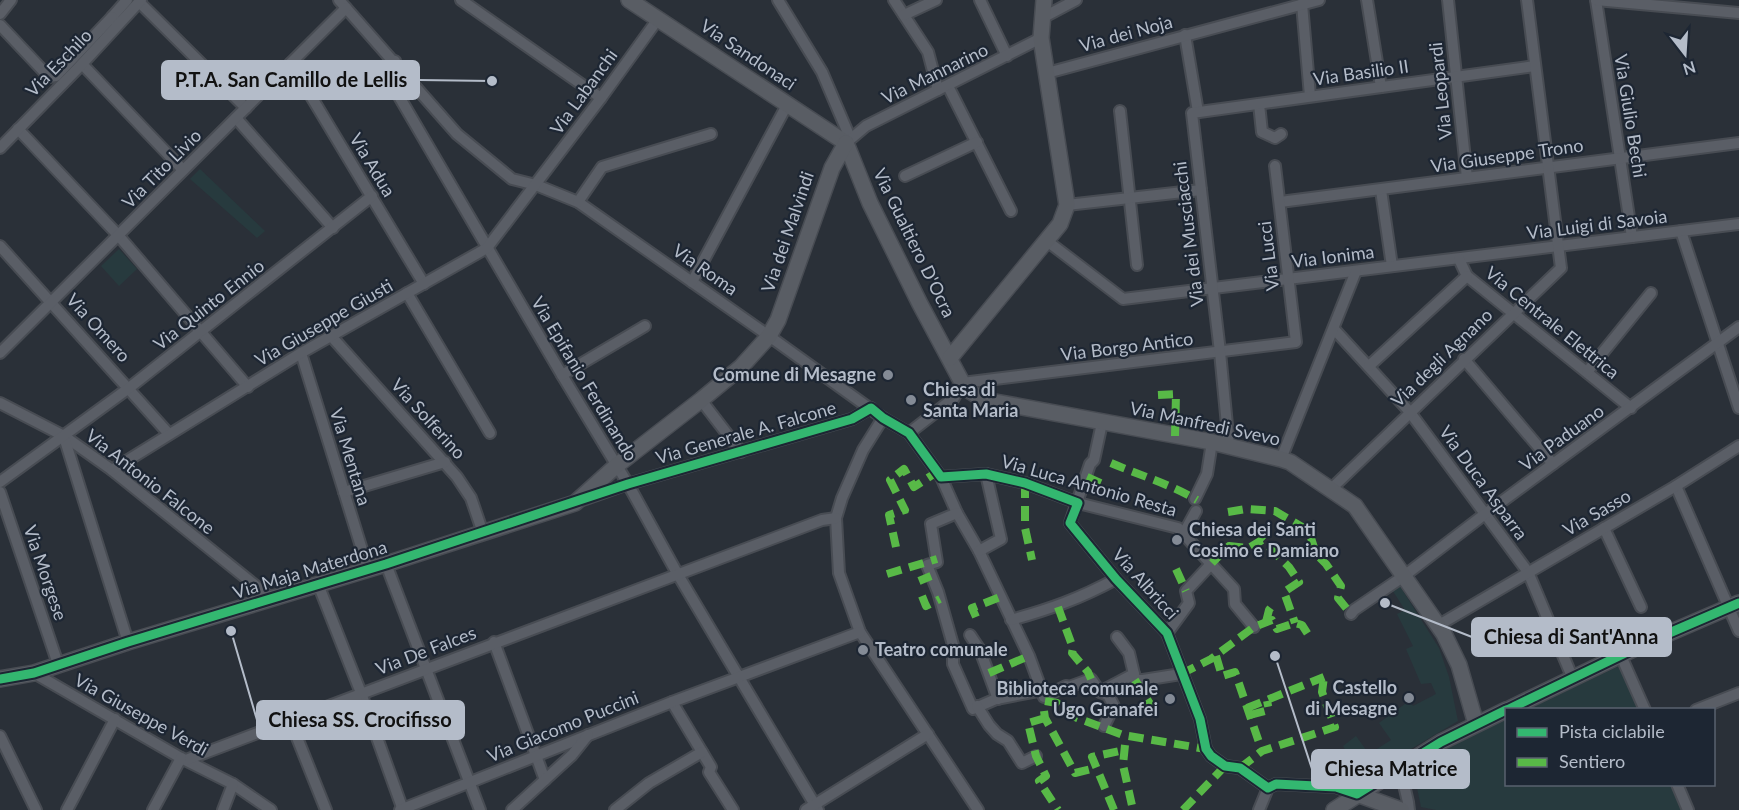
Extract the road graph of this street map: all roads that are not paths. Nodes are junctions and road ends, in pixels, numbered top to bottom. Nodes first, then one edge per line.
1 (11, 0) edge
2 (127, 0) edge
3 (461, 0) edge
4 (629, 0) edge
5 (778, 0) edge
6 (894, 0) edge
7 (936, 0) edge
8 (980, 0) edge
9 (1044, 0) edge
10 (1076, 0) edge
11 (1319, 0) edge
12 (1367, 0) edge
13 (1448, 0) edge
14 (1527, 0) edge
15 (1596, 0) edge
16 (1711, 0) edge
17 (140, 1) edge
18 (343, 4) edge
19 (1302, 4) junction
20 (1716, 11) junction
21 (1739, 13) edge
22 (0, 14) edge
23 (904, 15) junction
24 (1042, 18) junction
25 (658, 19) junction
26 (115, 21) junction
27 (0, 25) edge
28 (1185, 35) junction
29 (1041, 38) junction
30 (1007, 56) junction
31 (394, 61) junction
32 (291, 63) junction
33 (82, 64) junction
34 (1535, 66) junction
35 (1047, 73) junction
36 (1457, 76) junction
37 (1381, 87) junction
38 (943, 88) junction
39 (1310, 96) junction
40 (601, 98) junction
41 (1259, 104) junction
42 (787, 105) junction
43 (246, 108) junction
44 (1120, 111) dead end
45 (1195, 112) junction
46 (236, 118) junction
47 (18, 129) junction
48 (711, 134) dead end
49 (1281, 134) dead end
50 (976, 142) junction
51 (846, 143) junction
52 (1739, 143) edge
53 (0, 148) edge
54 (1620, 157) junction
55 (1275, 166) dead end
56 (1547, 167) junction
57 (183, 170) junction
58 (905, 176) dead end
59 (1467, 178) junction
60 (536, 185) junction
61 (1200, 190) junction
62 (1381, 190) junction
63 (372, 196) junction
64 (1129, 198) junction
65 (578, 202) junction
66 (1280, 202) junction
67 (1067, 205) junction
68 (1011, 210) dead end
69 (1739, 224) edge
70 (333, 228) junction
71 (1681, 231) junction
72 (118, 235) junction
73 (1632, 237) junction
74 (1047, 241) junction
75 (0, 246) edge
76 (1558, 246) junction
77 (487, 248) junction
78 (1459, 259) junction
79 (1137, 265) dead end
80 (1392, 266) junction
81 (1356, 271) junction
82 (1467, 276) junction
83 (1288, 279) junction
84 (692, 282) junction
85 (424, 284) junction
86 (1212, 289) junction
87 (407, 293) junction
88 (1651, 293) dead end
89 (51, 301) junction
90 (1513, 313) junction
91 (645, 326) dead end
92 (1739, 327) edge
93 (1334, 329) junction
94 (201, 332) junction
95 (770, 336) junction
96 (332, 337) junction
97 (1296, 342) joint
98 (1719, 342) junction
99 (1220, 352) junction
100 (0, 353) edge
101 (301, 353) junction
102 (950, 358) junction
103 (1464, 359) junction
104 (1369, 366) junction
105 (1587, 372) junction
106 (562, 375) junction
107 (962, 383) junction
108 (248, 387) junction
109 (129, 388) junction
110 (701, 400) junction
111 (0, 403) edge
112 (871, 408) junction
113 (1631, 408) junction
114 (1739, 408) edge
115 (1409, 411) junction
116 (883, 418) junction
117 (1102, 423) junction
118 (490, 433) dead end
119 (909, 433) junction
120 (169, 434) junction
121 (64, 436) junction
122 (1212, 442) junction
123 (1229, 446) junction
124 (1739, 446) edge
125 (741, 452) junction
126 (1281, 459) junction
127 (445, 462) junction
128 (1553, 464) junction
129 (616, 466) junction
130 (112, 470) junction
131 (986, 474) junction
132 (941, 477) junction
133 (0, 482) edge
134 (628, 484) junction
135 (1676, 486) junction
136 (1330, 489) junction
137 (0, 492) edge
138 (344, 492) junction
139 (1195, 499) dead end
140 (574, 502) junction
141 (1078, 503) junction
142 (1196, 511) dead end
143 (957, 513) junction
144 (837, 514) junction
145 (1485, 514) junction
146 (1604, 528) junction
147 (1184, 532) junction
148 (483, 533) junction
149 (979, 551) junction
150 (1212, 563) junction
151 (386, 564) junction
152 (368, 569) junction
153 (1528, 572) junction
154 (678, 573) junction
155 (1404, 576) junction
156 (1116, 579) junction
157 (318, 584) junction
158 (272, 599) junction
159 (1734, 605) edge
160 (1641, 608) dead end
161 (1352, 614) dead end
162 (1011, 620) junction
163 (1439, 625) junction
164 (1254, 627) dead end
165 (1739, 631) edge
166 (860, 633) junction
167 (1167, 633) junction
168 (970, 635) dead end
169 (1117, 637) dead end
170 (128, 642) junction
171 (494, 642) junction
172 (1621, 656) junction
173 (58, 664) junction
174 (426, 669) junction
175 (34, 673) junction
176 (1181, 674) junction
177 (740, 676) junction
178 (1139, 677) junction
179 (0, 679) edge
180 (1573, 679) junction
181 (1100, 692) junction
182 (361, 693) junction
183 (1044, 693) junction
184 (1739, 693) edge
185 (998, 699) junction
186 (672, 702) junction
187 (975, 708) junction
188 (1511, 708) edge
189 (1644, 708) edge
190 (1701, 708) edge
191 (1505, 711) edge
192 (115, 719) junction
193 (290, 720) junction
194 (1476, 724) junction
195 (1104, 726) dead end
196 (928, 734) junction
197 (588, 735) junction
198 (1, 743) edge
199 (702, 752) junction
200 (537, 755) junction
201 (1036, 756) dead end
202 (184, 759) junction
203 (1400, 768) junction
204 (545, 780) junction
205 (469, 783) junction
206 (233, 784) junction
207 (1678, 786) edge
208 (1266, 793) junction
209 (1357, 794) junction
210 (813, 808) edge
211 (1339, 809) edge
212 (36, 810) edge
213 (68, 810) edge
214 (153, 810) edge
215 (223, 810) edge
216 (271, 810) edge
217 (326, 810) edge
218 (402, 810) edge
219 (480, 810) edge
220 (512, 810) edge
221 (615, 810) edge
222 (733, 810) edge
223 (978, 810) edge
224 (1259, 810) edge
225 (1268, 810) edge
226 (1401, 810) edge
227 (1409, 810) edge
228 (1688, 810) edge

1 - 22 street
2 - 26 street
3 - 40 street
4 - 25 main road, Via Sandonaci
5 - 51 street
6 - 23 street
7 - 23 street
8 - 30 street
9 - 24 main road
10 - 24 street
11 - 19 street, Via dei Noja
12 - 37 street
13 - 36 street, Via Leopardi
14 - 34 street
15 - 20 street
15 - 54 street, Via Giulio Bechi
16 - 20 street
17 - 26 street, Via Eschilo
17 - 43 street
18 - 31 street, Via Roma
18 - 32 street, Via Tito Livio
19 - 28 street, Via dei Noja
19 - 39 street
20 - 21 street
23 - 38 street
24 - 29 main road
25 - 40 street, Via Labanchi
25 - 42 main road, Via Sandonaci
26 - 27 street
26 - 33 street, Via Eschilo
28 - 35 street, Via dei Noja
28 - 45 street, Via dei Musciacchi
29 - 30 street, Via Mannarino
29 - 35 main road
30 - 38 street, Via Mannarino
31 - 60 street, Via Roma
31 - 77 street, Via Epifanio Ferdinando
32 - 43 street, Via Tito Livio
32 - 63 street, Via Adua
33 - 47 street, Via Eschilo
33 - 57 street
34 - 36 street, Via Basilio II
34 - 56 street
35 - 67 main road
36 - 37 street, Via Basilio II
36 - 59 street, Via Leopardi
37 - 39 street, Via Basilio II
38 - 50 street
38 - 51 street, Via Mannarino
39 - 41 street, Via Basilio II
40 - 60 street, Via Labanchi
41 - 45 street, Via Basilio II
41 - 49 street
42 - 51 main road, Via Sandonaci
42 - 84 street
43 - 46 street, Via Tito Livio
44 - 64 street
45 - 61 street, Via dei Musciacchi
46 - 57 street, Via Tito Livio
46 - 70 street
47 - 53 street, Via Eschilo
47 - 72 street
48 - 65 street
50 - 58 street
50 - 68 street
51 - 95 main road, Via dei Malvindi
51 - 102 main road, Via Gualtiero D'Ocra
52 - 54 street, Via Giuseppe Trono
54 - 56 street, Via Giuseppe Trono
54 - 73 street, Via Giulio Bechi
55 - 66 street, Via Lucci
56 - 59 street, Via Giuseppe Trono
56 - 76 street
57 - 72 street, Via Tito Livio
59 - 62 street, Via Giuseppe Trono
60 - 65 street, Via Roma
60 - 77 street, Via Giuseppe Giusti
61 - 64 street
61 - 86 street, Via dei Musciacchi
62 - 66 street, Via Giuseppe Trono
62 - 80 street
63 - 70 street, Via Quinto Ennio
63 - 85 street, Via Adua
64 - 67 street
64 - 79 street
65 - 84 street, Via Roma
66 - 83 street, Via Lucci
67 - 74 main road
69 - 71 street, Via Luigi di Savoia
70 - 94 street, Via Quinto Ennio
71 - 73 street, Via Luigi di Savoia
71 - 98 street
72 - 89 street, Via Tito Livio
72 - 94 street
73 - 76 street, Via Luigi di Savoia
74 - 86 street, Via Ionima
74 - 102 main road
75 - 89 street, Via Omero
76 - 78 street, Via Luigi di Savoia
76 - 90 street, Via degli Agnano
77 - 85 street, Via Giuseppe Giusti
77 - 106 street, Via Epifanio Ferdinando
78 - 80 street, Via Ionima
78 - 82 street, Via Centrale Elettrica
80 - 81 street, Via Ionima
81 - 83 street, Via Ionima
81 - 93 street
82 - 90 street, Via Centrale Elettrica
82 - 104 street
83 - 86 street, Via Ionima
83 - 97 street, Via Lucci
84 - 95 street, Via Roma
85 - 87 street, Via Giuseppe Giusti
86 - 99 street, Via dei Musciacchi
87 - 96 street, Via Giuseppe Giusti
87 - 118 street
88 - 105 street
89 - 100 street, Via Tito Livio
89 - 109 street, Via Omero
90 - 103 street, Via degli Agnano
90 - 105 street, Via Centrale Elettrica
91 - 106 street
92 - 98 street, Via Paduano
93 - 104 street, Via Duca Asparra
93 - 126 street
94 - 108 street
94 - 109 street, Via Quinto Ennio
95 - 110 main road, Via dei Malvindi
95 - 112 street, Via Roma
96 - 101 street, Via Giuseppe Giusti
96 - 127 street, Via Solferino
97 - 99 street, Via Borgo Antico
98 - 113 street, Via Paduano
98 - 114 street
99 - 107 street, Via Borgo Antico
99 - 123 street, Via dei Musciacchi
101 - 108 street, Via Giuseppe Giusti
101 - 138 street, Via Mentana
102 - 107 main road, Via Manfredi Svevo
103 - 115 street, Via degli Agnano
103 - 128 street
104 - 115 street, Via Duca Asparra
105 - 113 street, Via Centrale Elettrica
106 - 129 street, Via Epifanio Ferdinando
107 - 117 main road, Via Manfredi Svevo
107 - 119 street
108 - 120 street, Via Giuseppe Giusti
109 - 120 street, Via Omero
109 - 121 street, Via Quinto Ennio
110 - 125 street
110 - 129 main road, Via Maja Materdona
111 - 121 street, Via Antonio Falcone
112 - 116 street, Via Roma
112 - 125 street, Via Generale A. Falcone
113 - 128 street, Via Paduano
115 - 136 street, Via degli Agnano
115 - 145 street, Via Duca Asparra
116 - 119 street, Via Roma
116 - 144 street
117 - 122 main road, Via Manfredi Svevo
117 - 141 street
119 - 132 street
120 - 130 street, Via Giuseppe Giusti
121 - 130 street, Via Antonio Falcone
121 - 133 street, Via Quinto Ennio
121 - 170 street
122 - 123 main road, Via Manfredi Svevo
122 - 139 street
123 - 126 main road, Via Manfredi Svevo
124 - 135 street, Via Sasso
125 - 134 street, Via Generale A. Falcone
126 - 136 main road, Via Manfredi Svevo
127 - 138 street
127 - 148 street, Via Solferino
128 - 145 street, Via Paduano
129 - 134 street, Via Epifanio Ferdinando
129 - 140 main road, Via Maja Materdona
130 - 158 street, Via Antonio Falcone
131 - 132 street, Via Luca Antonio Resta
131 - 141 street, Via Luca Antonio Resta
131 - 149 street
132 - 143 street
134 - 140 street, Via Maja Materdona
134 - 154 street, Via Epifanio Ferdinando
135 - 146 street, Via Sasso
135 - 159 street
136 - 155 main road, Via Manfredi Svevo
137 - 173 street, Via Morgese
138 - 152 street, Via Mentana
140 - 148 main road, Via Maja Materdona
141 - 147 street, Via Luca Antonio Resta
141 - 156 street, Via Albricci
142 - 147 street
143 - 149 street
143 - 187 street
144 - 154 street, Via De Falces
144 - 166 street
145 - 153 street, Via Duca Asparra
145 - 155 street, Via Paduano
146 - 153 street, Via Sasso
146 - 160 street
147 - 150 street, Via Luca Antonio Resta
148 - 151 main road, Via Maja Materdona
149 - 162 street
150 - 164 street, Via Luca Antonio Resta
150 - 167 street
151 - 152 main road, Via Maja Materdona
151 - 174 street
152 - 157 main road, Via Maja Materdona
153 - 163 street, Via Sasso
153 - 180 street, Via Duca Asparra
154 - 171 street, Via De Falces
154 - 177 street, Via Epifanio Ferdinando
155 - 161 street, Via Paduano
155 - 163 main road, Via Manfredi Svevo
156 - 162 street
156 - 167 street, Via Albricci
157 - 158 main road, Via Maja Materdona
157 - 182 street
158 - 170 main road, Via Maja Materdona
159 - 165 street
159 - 172 main road
162 - 183 street
163 - 194 main road, Via Manfredi Svevo
166 - 177 street, Via Giacomo Puccini
166 - 196 street
167 - 176 street, Via Albricci
168 - 185 street
169 - 178 street
170 - 173 main road, Via Maja Materdona
171 - 174 street, Via De Falces
171 - 200 street
172 - 180 main road
172 - 189 street
173 - 175 main road, Via Maja Materdona
174 - 182 street, Via De Falces
174 - 205 street
175 - 179 main road, Via Maja Materdona
175 - 192 street, Via Giuseppe Verdi
176 - 178 street
176 - 208 street, Via Albricci
177 - 186 street, Via Giacomo Puccini
177 - 210 street, Via Epifanio Ferdinando
178 - 181 street
180 - 188 main road
181 - 183 street
181 - 195 street
182 - 193 street, Via De Falces
182 - 218 street
183 - 185 street
184 - 190 street
185 - 187 street
186 - 197 street, Via Giacomo Puccini
186 - 199 street
187 - 201 street
191 - 194 main road
192 - 202 street, Via Giuseppe Verdi
192 - 213 street
193 - 202 street, Via De Falces
193 - 217 street
194 - 203 main road
196 - 210 street
196 - 223 street
197 - 200 street, Via Giacomo Puccini
197 - 204 street
198 - 212 street
199 - 221 street
199 - 222 street
200 - 204 street
200 - 205 street, Via Giacomo Puccini
202 - 206 street, Via Giuseppe Verdi
202 - 214 street
203 - 209 main road
203 - 227 street
204 - 220 street
205 - 218 street, Via Giacomo Puccini
205 - 219 street
206 - 215 street
206 - 216 street, Via Giuseppe Verdi
207 - 228 street
208 - 209 street
208 - 224 street
208 - 225 street
209 - 211 main road
209 - 226 main road

